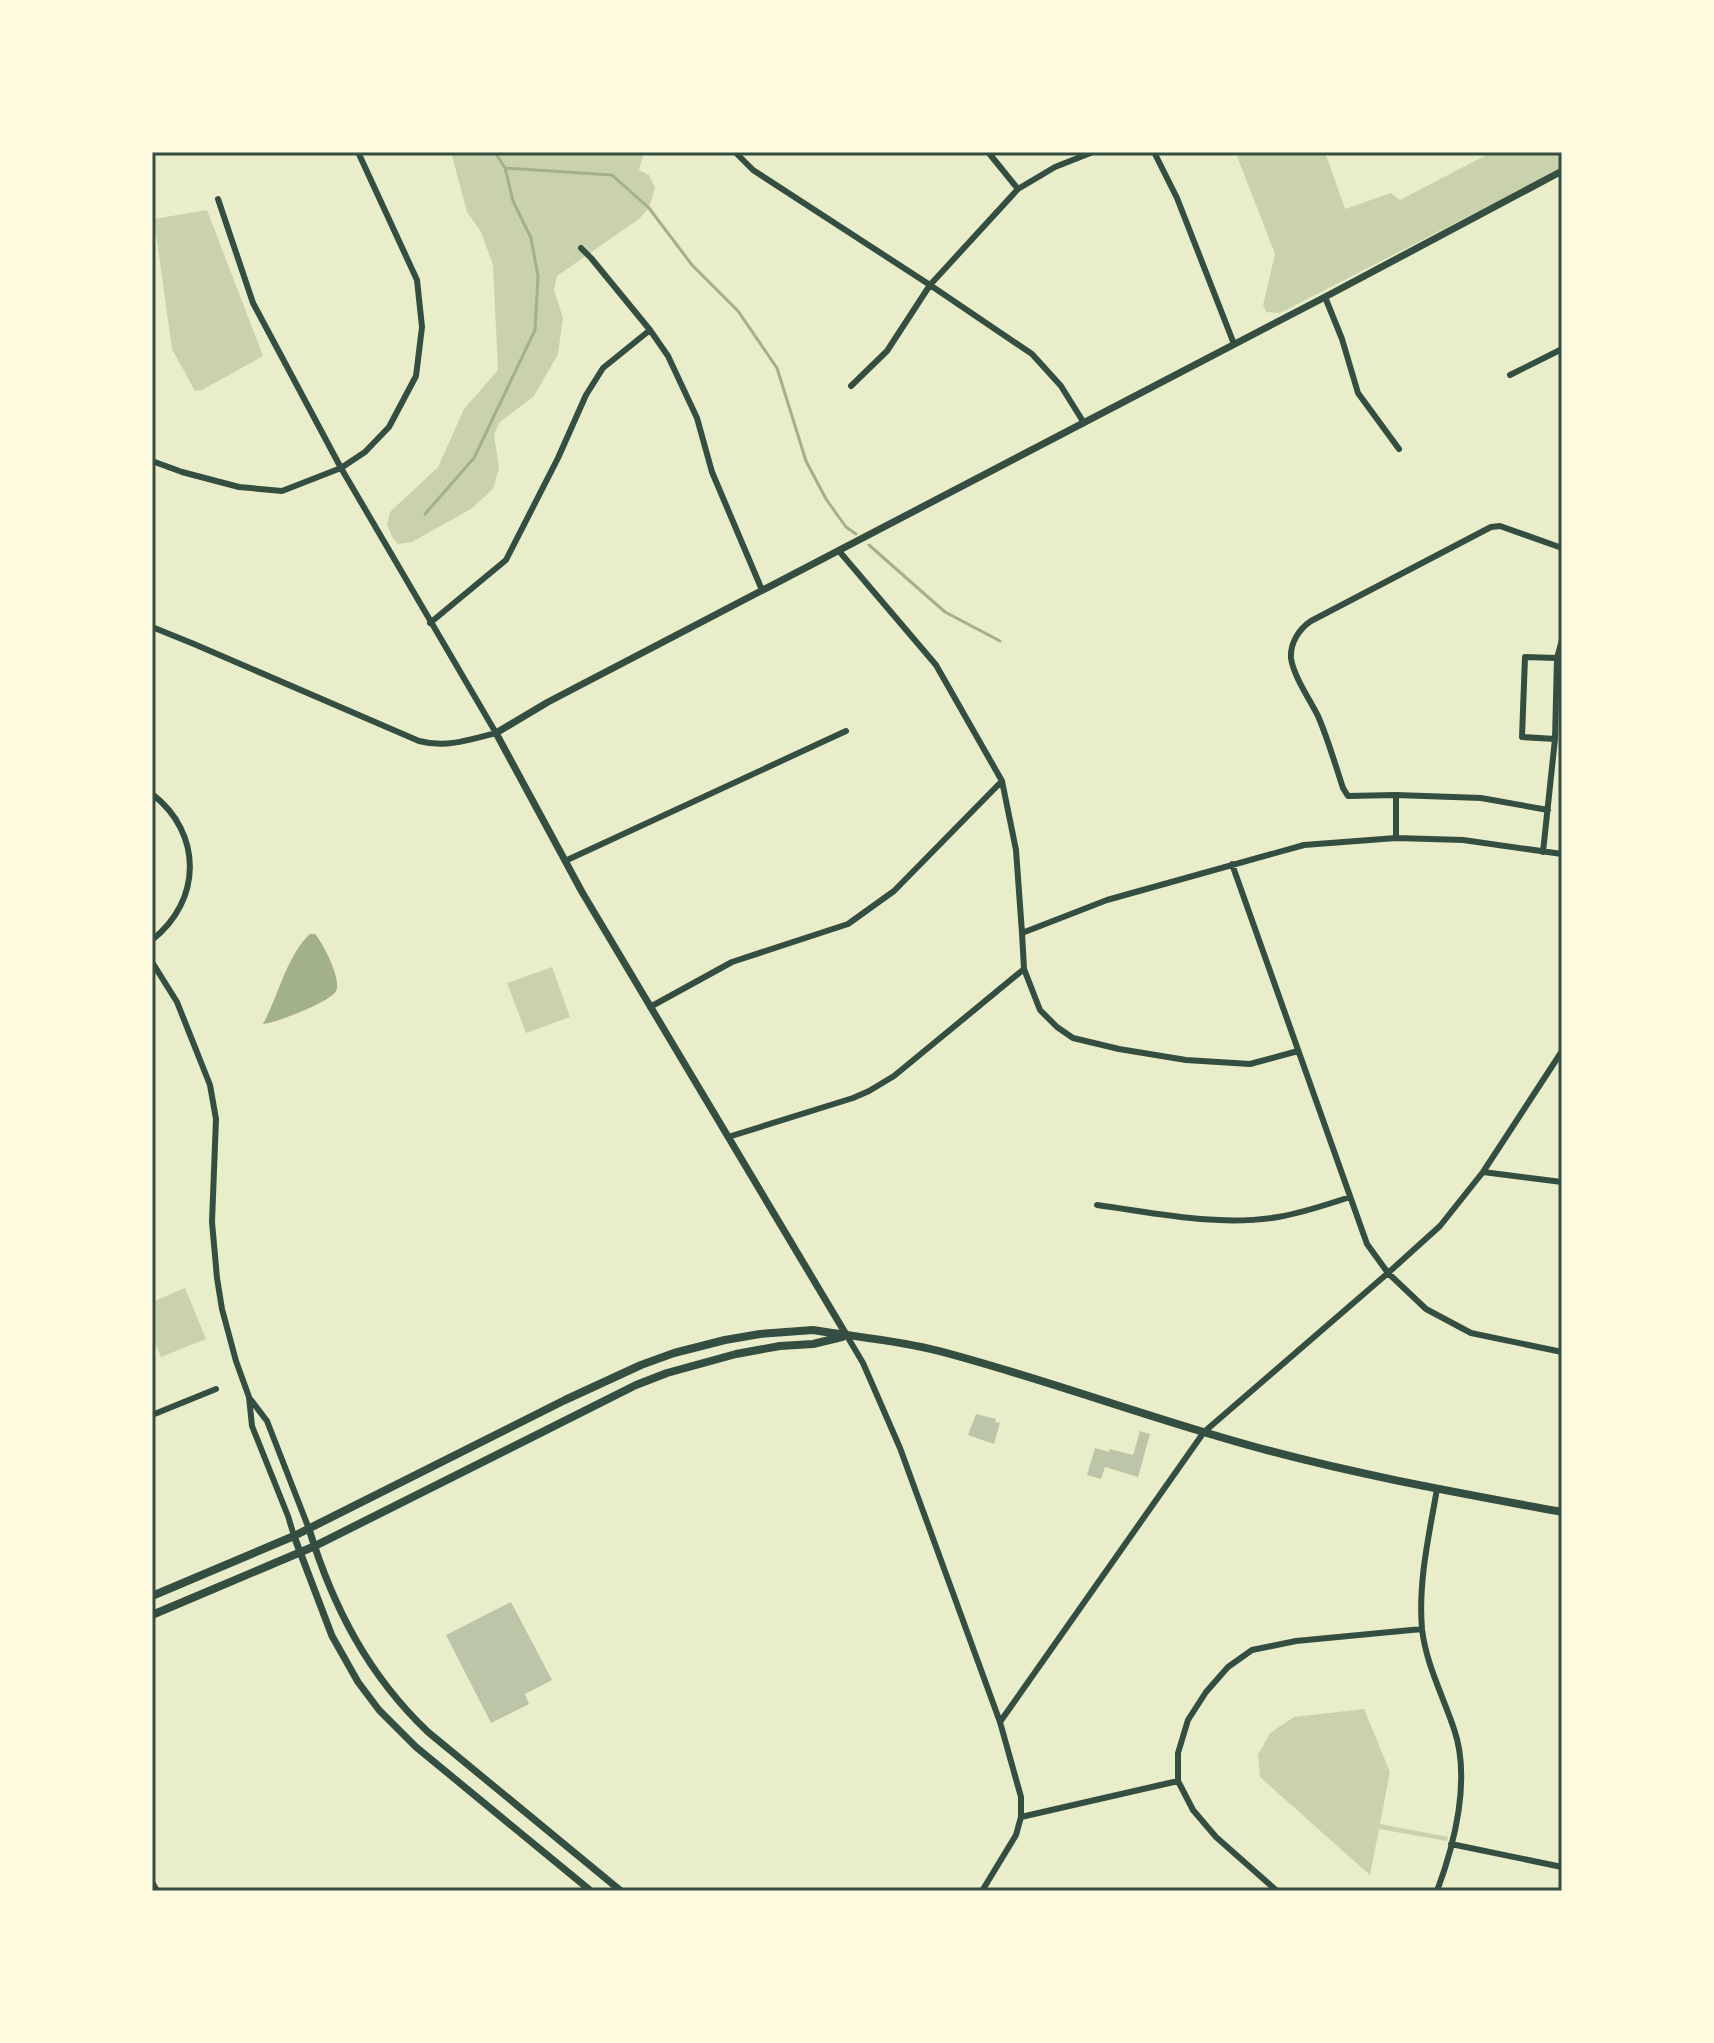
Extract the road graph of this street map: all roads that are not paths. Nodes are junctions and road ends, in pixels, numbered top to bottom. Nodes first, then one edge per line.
1 (358, 152) edge
2 (735, 152) edge
3 (988, 152) edge
4 (1093, 152) edge
5 (1154, 152) edge
6 (1562, 171) edge
7 (1018, 189) junction
8 (218, 199) dead end
9 (581, 248) dead end
10 (930, 285) junction
11 (1325, 297) junction
12 (650, 330) junction
13 (1234, 344) junction
14 (1562, 349) edge
15 (1510, 375) dead end
16 (851, 386) dead end
17 (1084, 423) junction
18 (1399, 449) dead end
19 (152, 461) edge
20 (341, 468) junction
21 (1562, 548) edge
22 (839, 551) junction
23 (762, 590) junction
24 (430, 623) junction
25 (152, 627) edge
26 (1562, 640) edge
27 (1557, 658) junction
28 (846, 731) dead end
29 (496, 733) junction
30 (1555, 739) junction
31 (1002, 781) junction
32 (152, 794) edge
33 (1396, 795) junction
34 (1548, 810) junction
35 (1396, 838) junction
36 (1543, 852) junction
37 (1562, 854) edge
38 (565, 861) junction
39 (1232, 864) junction
40 (1022, 933) junction
41 (152, 940) edge
42 (152, 962) edge
43 (1024, 969) junction
44 (650, 1007) junction
45 (1298, 1051) junction
46 (1562, 1051) edge
47 (728, 1137) junction
48 (1483, 1172) junction
49 (1562, 1182) edge
50 (1350, 1197) junction
51 (1097, 1205) dead end
52 (1388, 1273) junction
53 (847, 1336) junction
54 (1562, 1352) edge
55 (216, 1389) dead end
56 (249, 1397) junction
57 (152, 1415) edge
58 (1204, 1432) junction
59 (1437, 1489) junction
60 (1562, 1512) edge
61 (309, 1529) junction
62 (294, 1536) junction
63 (315, 1546) junction
64 (299, 1553) junction
65 (152, 1596) edge
66 (152, 1615) edge
67 (1422, 1629) junction
68 (1000, 1722) junction
69 (1178, 1781) junction
70 (1021, 1817) junction
71 (1451, 1844) junction
72 (1562, 1867) edge
73 (152, 1882) edge
74 (984, 1890) edge
75 (157, 1891) edge
76 (591, 1891) edge
77 (621, 1891) edge
78 (1277, 1891) edge
79 (1437, 1891) edge

1 - 20 street
2 - 10 street
3 - 7 street
4 - 7 street
5 - 13 street
6 - 11 street
7 - 10 street
8 - 20 street
9 - 12 street
10 - 16 street
10 - 17 street
11 - 13 street
11 - 18 street
12 - 23 street
12 - 24 street
13 - 17 street
14 - 15 street
17 - 22 street
19 - 20 street
20 - 24 street
21 - 33 street
22 - 23 street
22 - 31 street
23 - 29 street
24 - 29 street
25 - 29 street
26 - 27 street
27 - 30 street
27 - 30 street
28 - 38 street
29 - 38 street
30 - 34 street
31 - 40 street
31 - 44 street
32 - 41 street
33 - 34 street
33 - 35 street
34 - 36 street
35 - 36 street
35 - 39 street
36 - 37 street
38 - 44 street
39 - 40 street
39 - 45 street
40 - 43 street
42 - 56 street
43 - 45 street
43 - 47 street
44 - 47 street
45 - 50 street
46 - 48 street
47 - 53 street
48 - 49 street
48 - 52 street
50 - 51 street
50 - 52 street
52 - 54 street
52 - 58 street
53 - 58 main road
53 - 61 main road
53 - 63 main road
53 - 68 street
55 - 57 street
56 - 61 street
56 - 62 street
58 - 59 main road
58 - 68 street
59 - 60 main road
59 - 67 street
61 - 62 main road
61 - 63 street
62 - 64 street
62 - 65 main road
63 - 64 main road
63 - 77 street
64 - 66 main road
64 - 76 street
67 - 69 street
67 - 71 street
68 - 70 street
69 - 70 street
69 - 78 street
70 - 74 street
71 - 72 street
71 - 79 street
73 - 75 street

